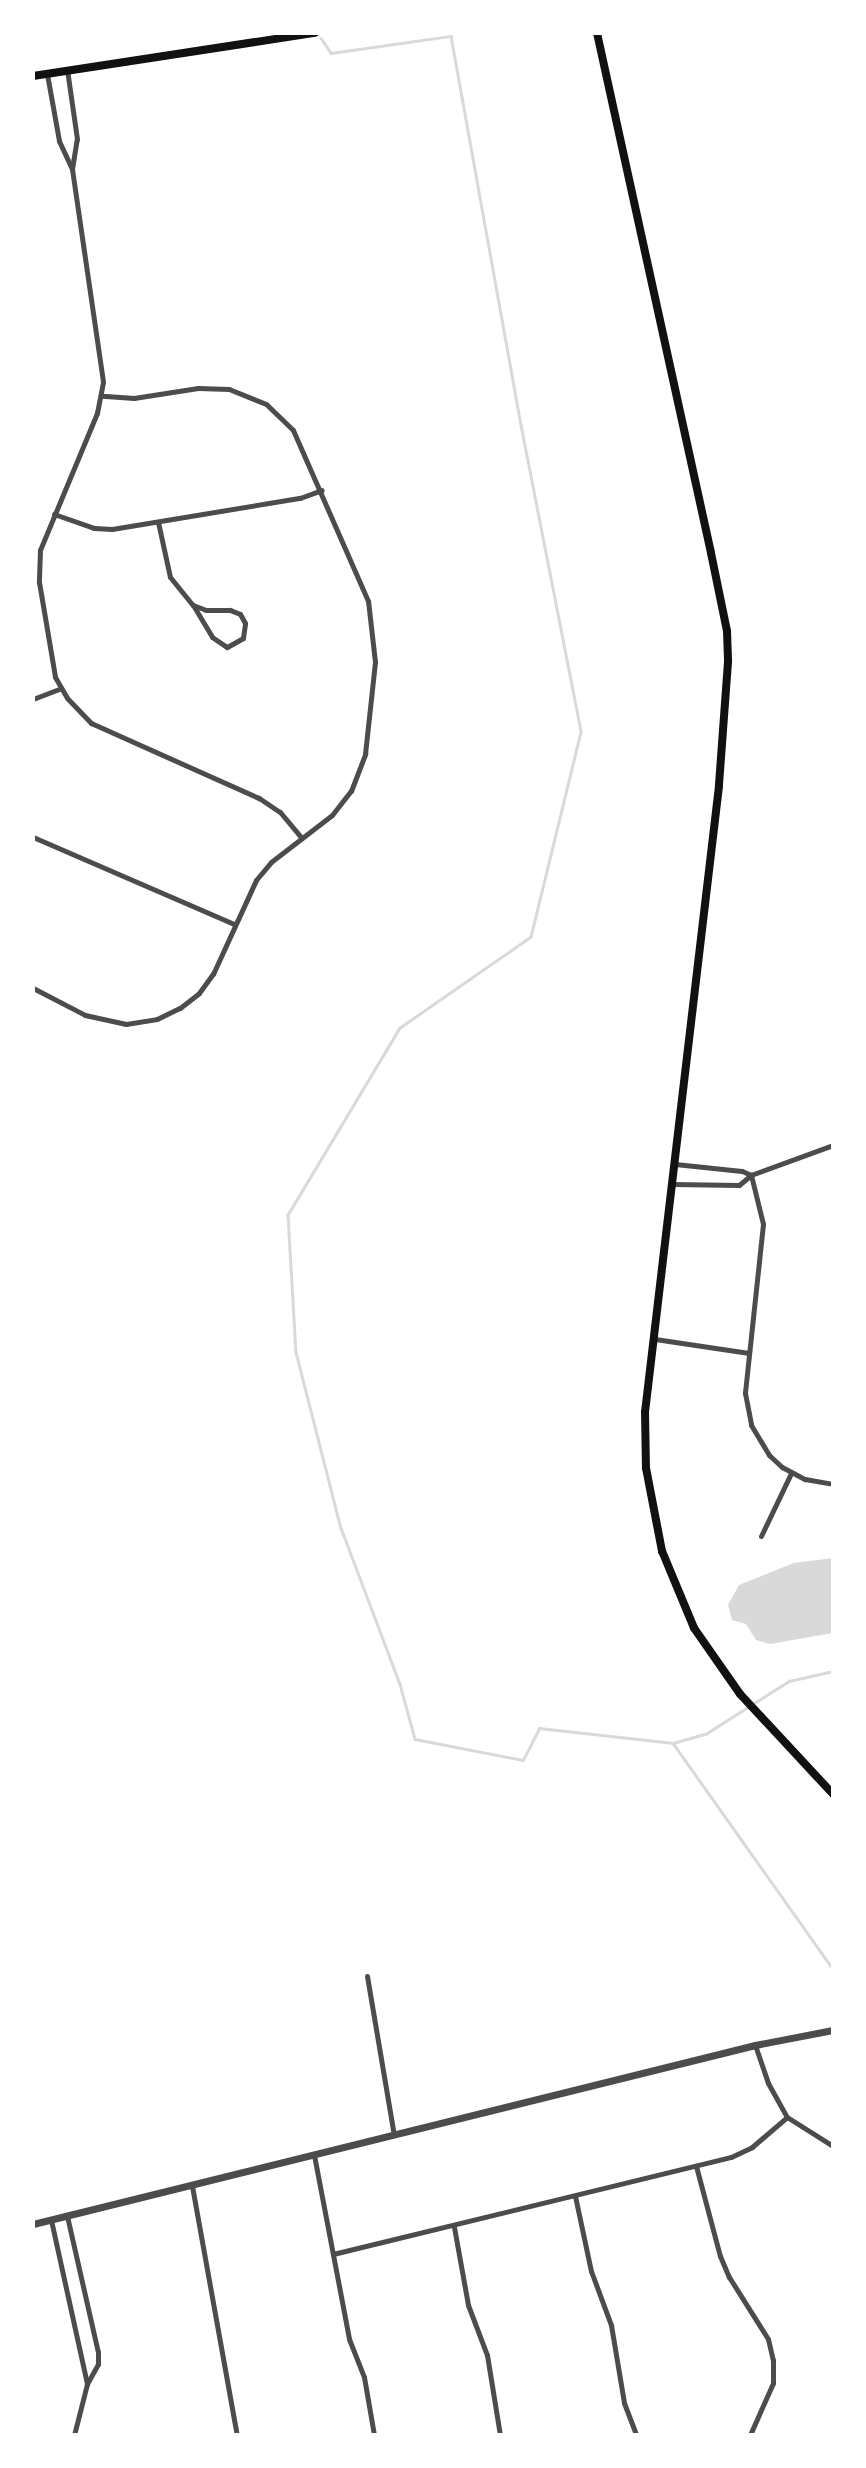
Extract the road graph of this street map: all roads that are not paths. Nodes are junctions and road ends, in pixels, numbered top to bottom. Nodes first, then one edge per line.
1 (315, 33) edge
2 (597, 33) edge
3 (66, 70) junction
4 (47, 74) junction
5 (33, 76) edge
6 (72, 169) junction
7 (102, 397) junction
8 (322, 491) junction
9 (54, 514) junction
10 (158, 522) junction
11 (35, 569) edge
12 (193, 606) junction
13 (61, 688) junction
14 (33, 699) edge
15 (33, 837) edge
16 (302, 838) junction
17 (234, 924) junction
18 (33, 988) edge
19 (833, 1145) edge
20 (675, 1164) junction
21 (751, 1175) junction
22 (672, 1185) junction
23 (655, 1339) junction
24 (749, 1353) junction
25 (791, 1473) junction
26 (833, 1484) edge
27 (761, 1536) dead end
28 (833, 1794) edge
29 (367, 1976) dead end
30 (833, 2030) edge
31 (755, 2045) junction
32 (787, 2116) junction
33 (394, 2135) junction
34 (833, 2146) edge
35 (314, 2155) junction
36 (696, 2166) junction
37 (192, 2186) junction
38 (575, 2196) junction
39 (67, 2216) junction
40 (51, 2220) junction
41 (33, 2224) edge
42 (454, 2227) junction
43 (333, 2254) junction
44 (88, 2384) junction
45 (74, 2435) edge
46 (237, 2435) edge
47 (374, 2435) edge
48 (500, 2435) edge
49 (636, 2435) edge
50 (750, 2435) edge

1 - 3 main road
2 - 20 main road
3 - 4 main road
3 - 6 street
4 - 5 main road
4 - 6 street
6 - 7 street
7 - 8 street
7 - 9 street
8 - 10 street
8 - 16 street
9 - 10 street
9 - 11 street
10 - 12 street
11 - 13 street
12 - 12 street
13 - 14 street
13 - 16 street
15 - 17 street
16 - 17 street
17 - 18 street
19 - 21 street
20 - 21 street
20 - 22 main road
21 - 22 street
21 - 24 street
22 - 23 main road
23 - 24 street
23 - 28 main road
24 - 25 street
25 - 26 street
25 - 27 street
29 - 33 street
30 - 31 street
31 - 32 street
31 - 33 street
32 - 34 street
32 - 36 street
33 - 35 street
35 - 37 street
35 - 43 street
36 - 38 street
36 - 50 street
37 - 39 street
37 - 46 street
38 - 42 street
38 - 49 street
39 - 40 street
39 - 44 street
40 - 41 street
40 - 44 street
42 - 43 street
42 - 48 street
43 - 47 street
44 - 45 street

